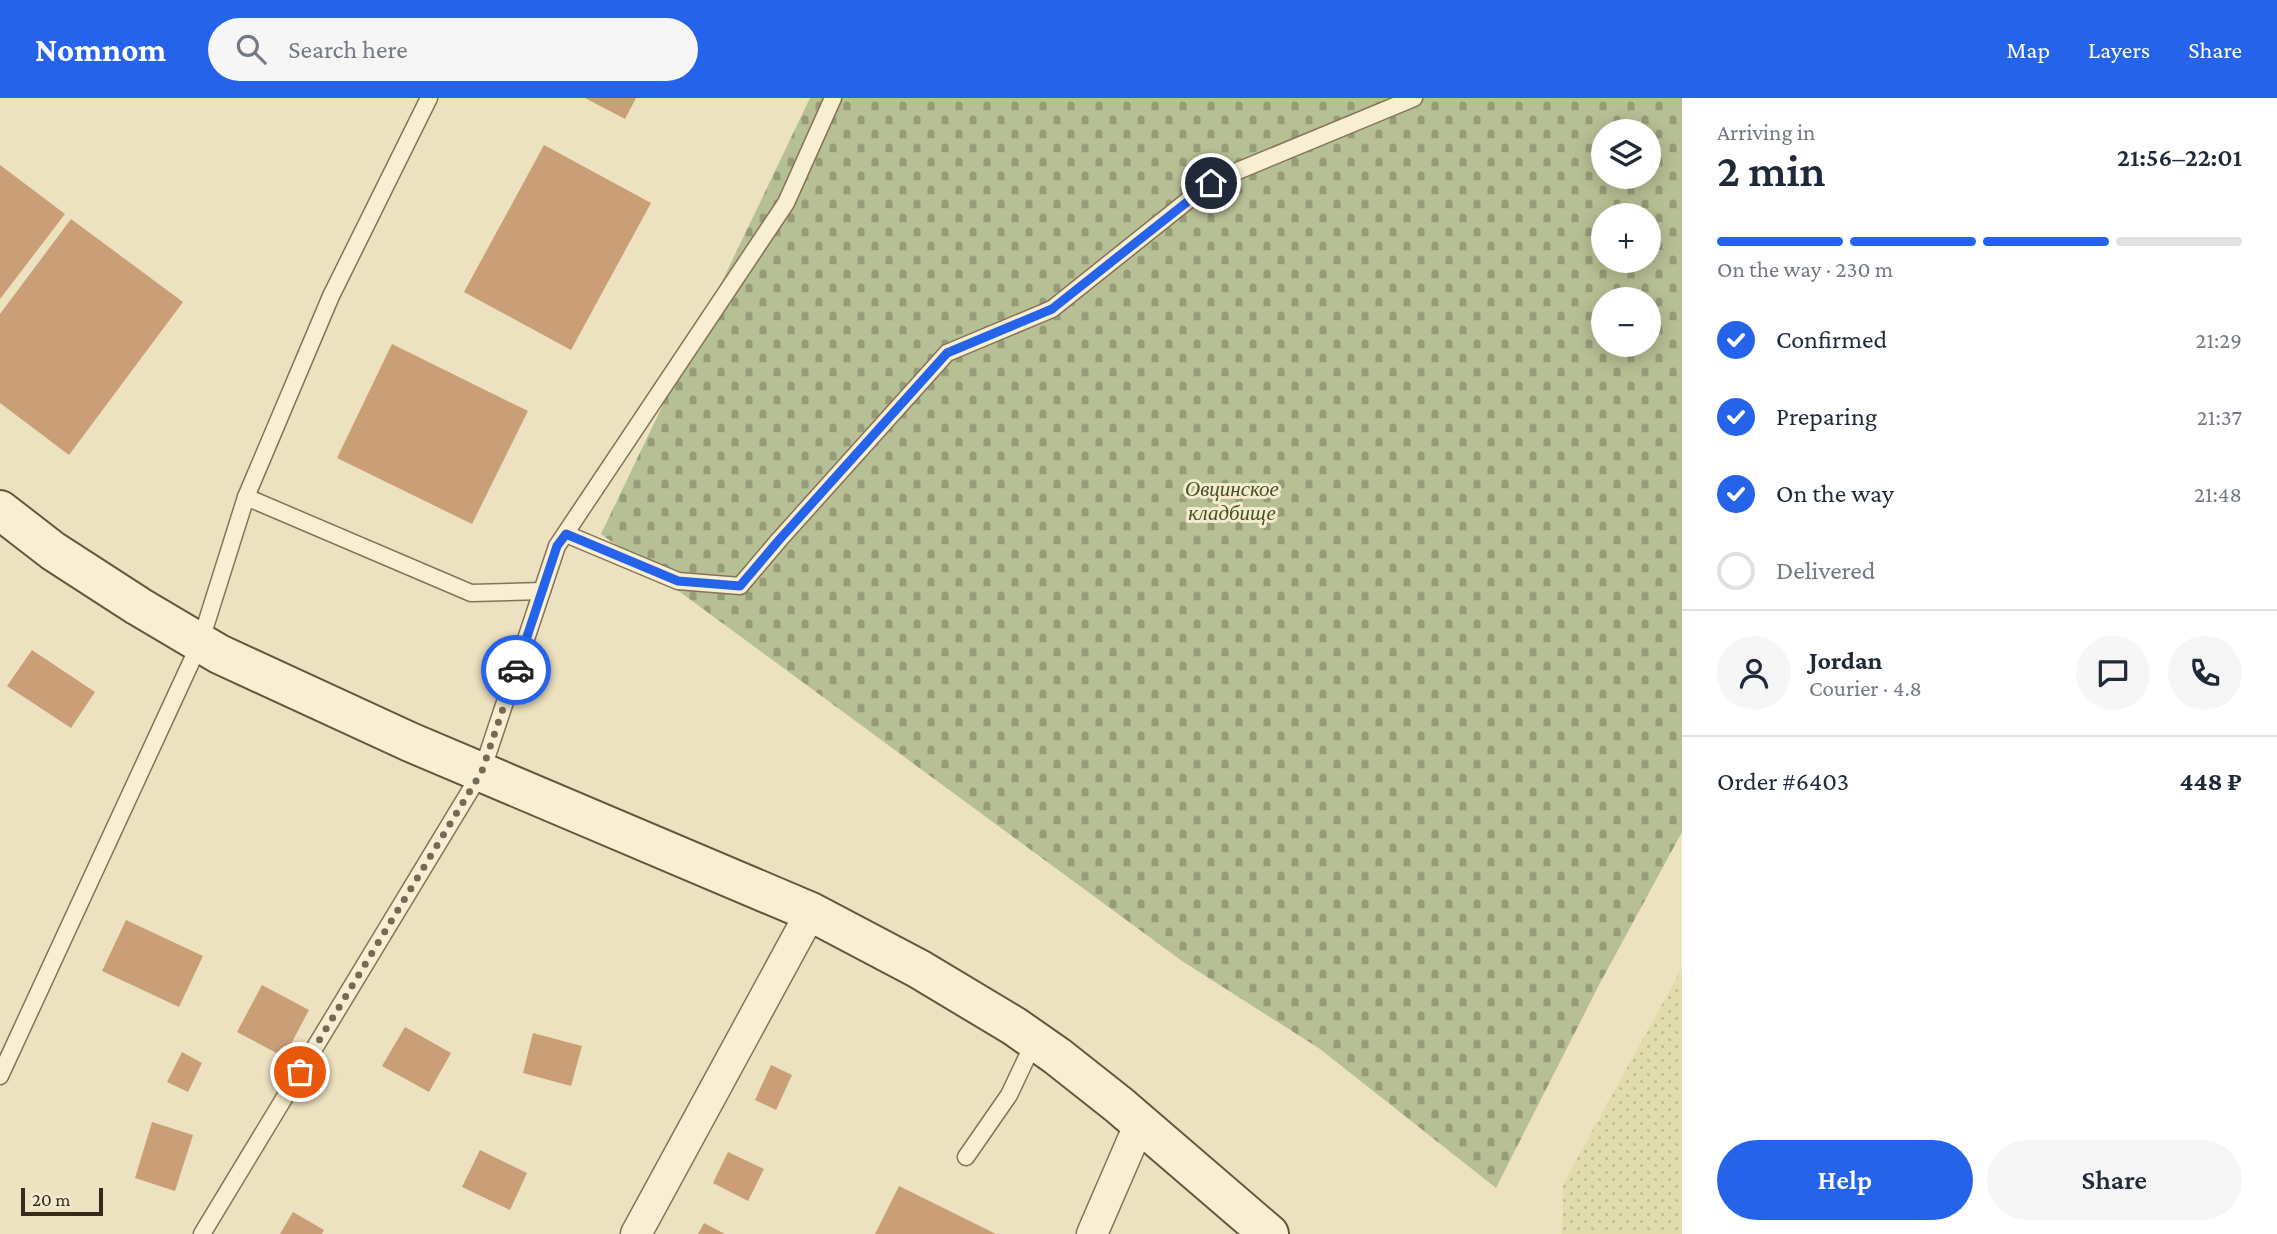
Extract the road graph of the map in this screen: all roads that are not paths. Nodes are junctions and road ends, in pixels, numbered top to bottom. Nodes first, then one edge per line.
1 (429, 98) edge
2 (833, 98) edge
3 (1414, 98) edge
4 (246, 497) junction
5 (0, 510) edge
6 (566, 534) junction
7 (542, 591) junction
8 (200, 643) junction
9 (482, 771) junction
10 (811, 912) junction
11 (1035, 1040) junction
12 (0, 1076) edge
13 (1140, 1123) junction
14 (966, 1157) dead end
15 (202, 1234) edge
16 (636, 1234) edge
17 (1092, 1234) edge
18 (1269, 1234) edge

1 - 4 lane
2 - 6 lane
3 - 6 lane
4 - 7 lane
4 - 8 lane
5 - 8 main road
6 - 7 lane
7 - 9 lane
8 - 9 main road
8 - 12 lane
9 - 10 main road
9 - 15 lane
10 - 11 main road
10 - 16 street
11 - 13 main road
11 - 14 lane
13 - 17 street
13 - 18 main road

